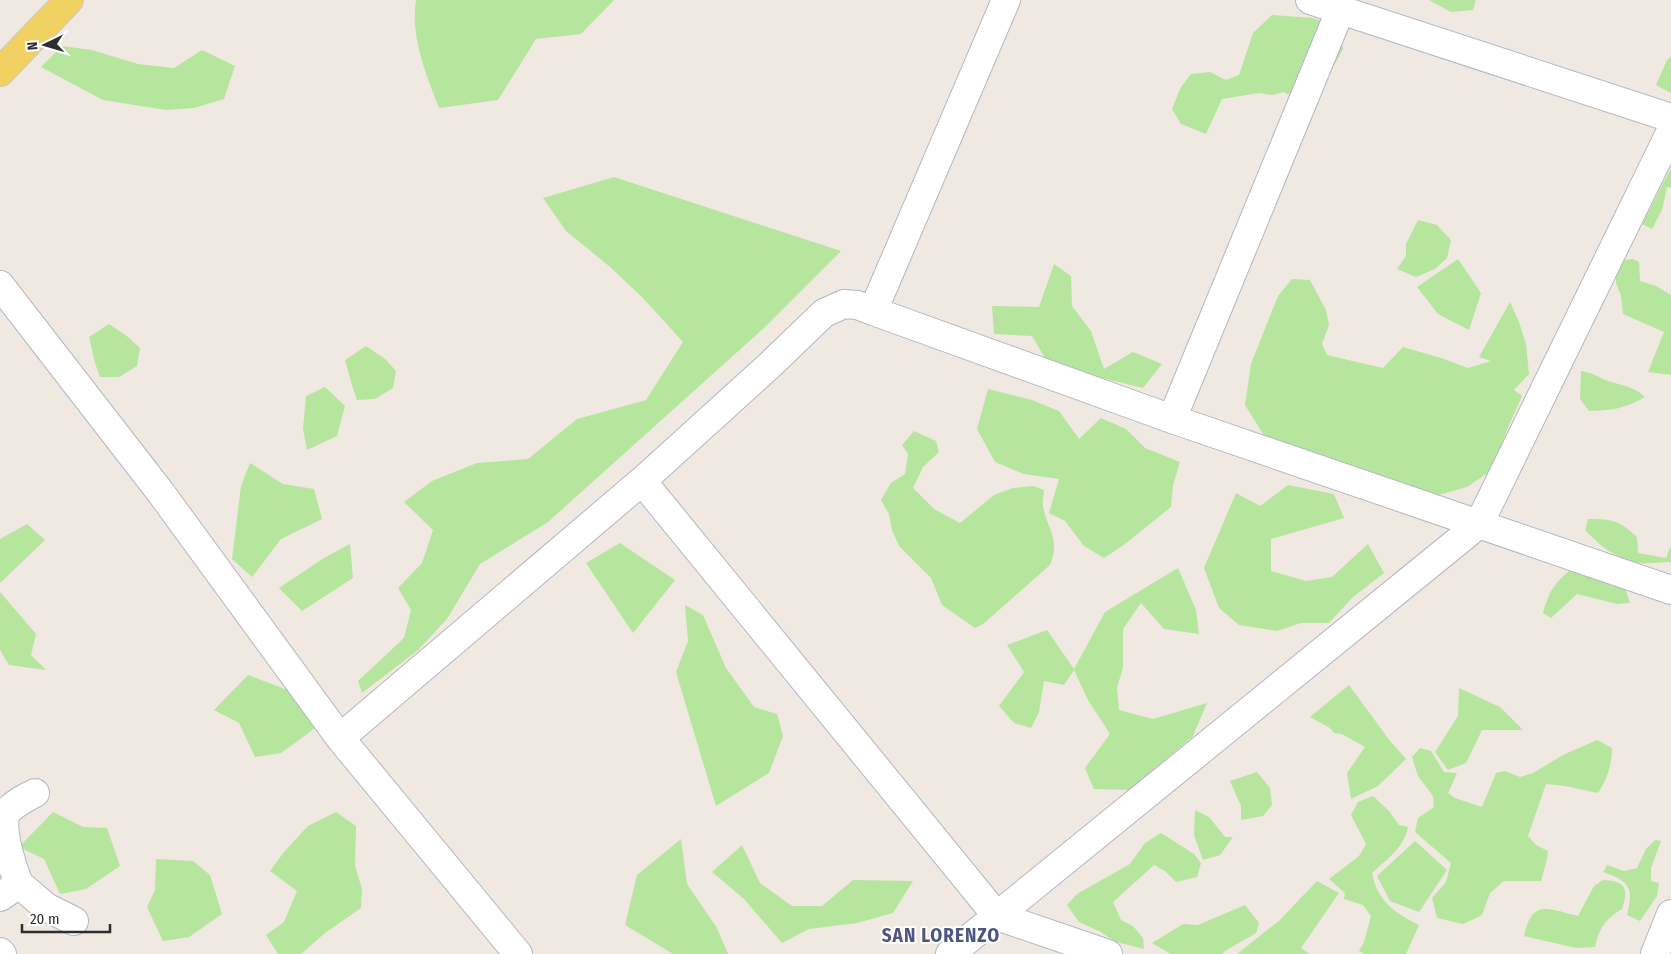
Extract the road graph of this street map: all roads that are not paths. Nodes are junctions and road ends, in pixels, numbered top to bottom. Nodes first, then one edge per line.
1 (69, 0) edge
2 (1006, 0) edge
3 (1310, 0) edge
4 (1340, 10) junction
5 (0, 72) edge
6 (1671, 118) edge
7 (1671, 131) edge
8 (0, 285) edge
9 (873, 311) junction
10 (1172, 419) junction
11 (642, 481) junction
12 (1479, 524) junction
13 (1671, 590) edge
14 (340, 738) junction
15 (35, 793) dead end
16 (9, 891) edge
17 (1671, 914) edge
18 (997, 916) junction
19 (74, 921) dead end
20 (518, 954) edge
21 (950, 954) edge
22 (1108, 954) edge
23 (1655, 954) edge

1 - 5 main road
2 - 9 street
3 - 4 street
4 - 6 street
4 - 10 street
7 - 12 street
8 - 14 street
9 - 10 street
9 - 11 street
10 - 12 street
11 - 14 street
11 - 18 street
12 - 13 street
12 - 18 street
14 - 20 street
15 - 16 street
16 - 19 street
17 - 23 street
18 - 21 street
18 - 22 street

